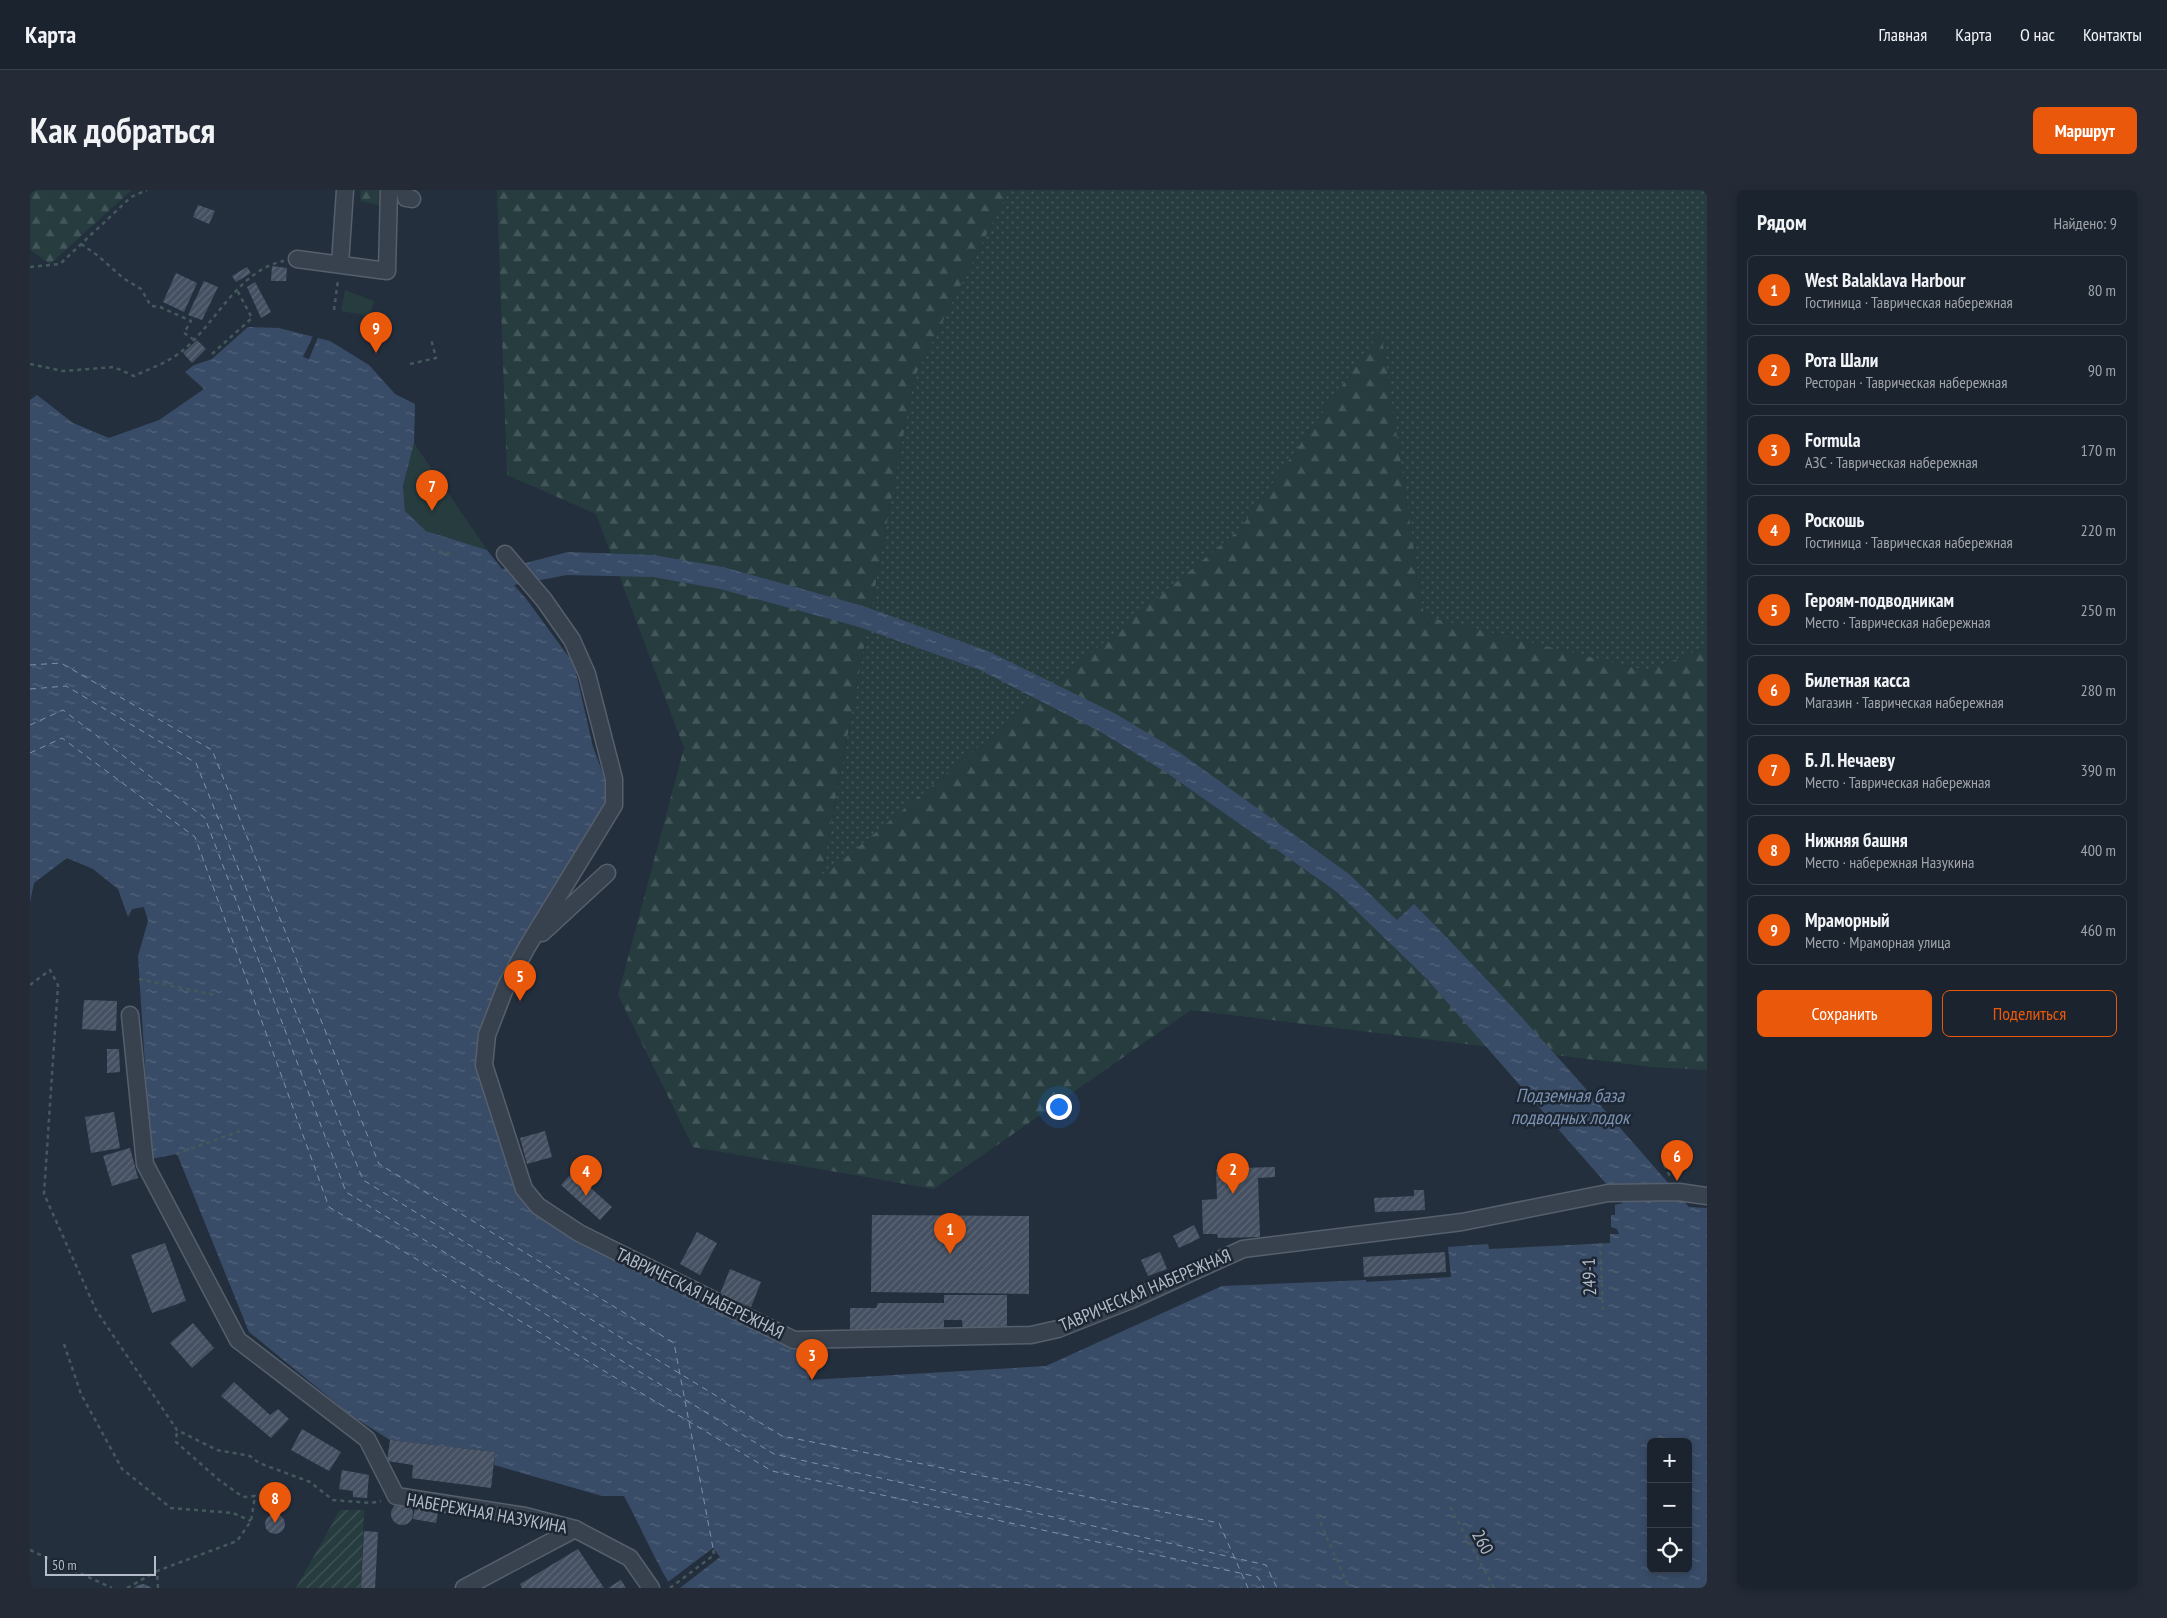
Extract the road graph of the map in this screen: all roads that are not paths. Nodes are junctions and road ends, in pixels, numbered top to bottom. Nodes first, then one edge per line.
1 (345, 190) edge
2 (389, 190) edge
3 (297, 259) road end
4 (340, 264) junction
5 (505, 554) dead end
6 (607, 874) dead end
7 (527, 947) junction
8 (130, 1015) dead end
9 (1707, 1196) edge
10 (575, 1529) junction
11 (464, 1588) edge
12 (651, 1588) edge

1 - 4 street
2 - 4 street
3 - 4 street
5 - 7 street, ТАВРИЧЕСКАЯ НАБЕРЕЖНАЯ
6 - 7 street
7 - 9 street, ТАВРИЧЕСКАЯ НАБЕРЕЖНАЯ
8 - 10 street, НАБЕРЕЖНАЯ НАЗУКИНА
10 - 11 street
10 - 12 street, НАБЕРЕЖНАЯ НАЗУКИНА

